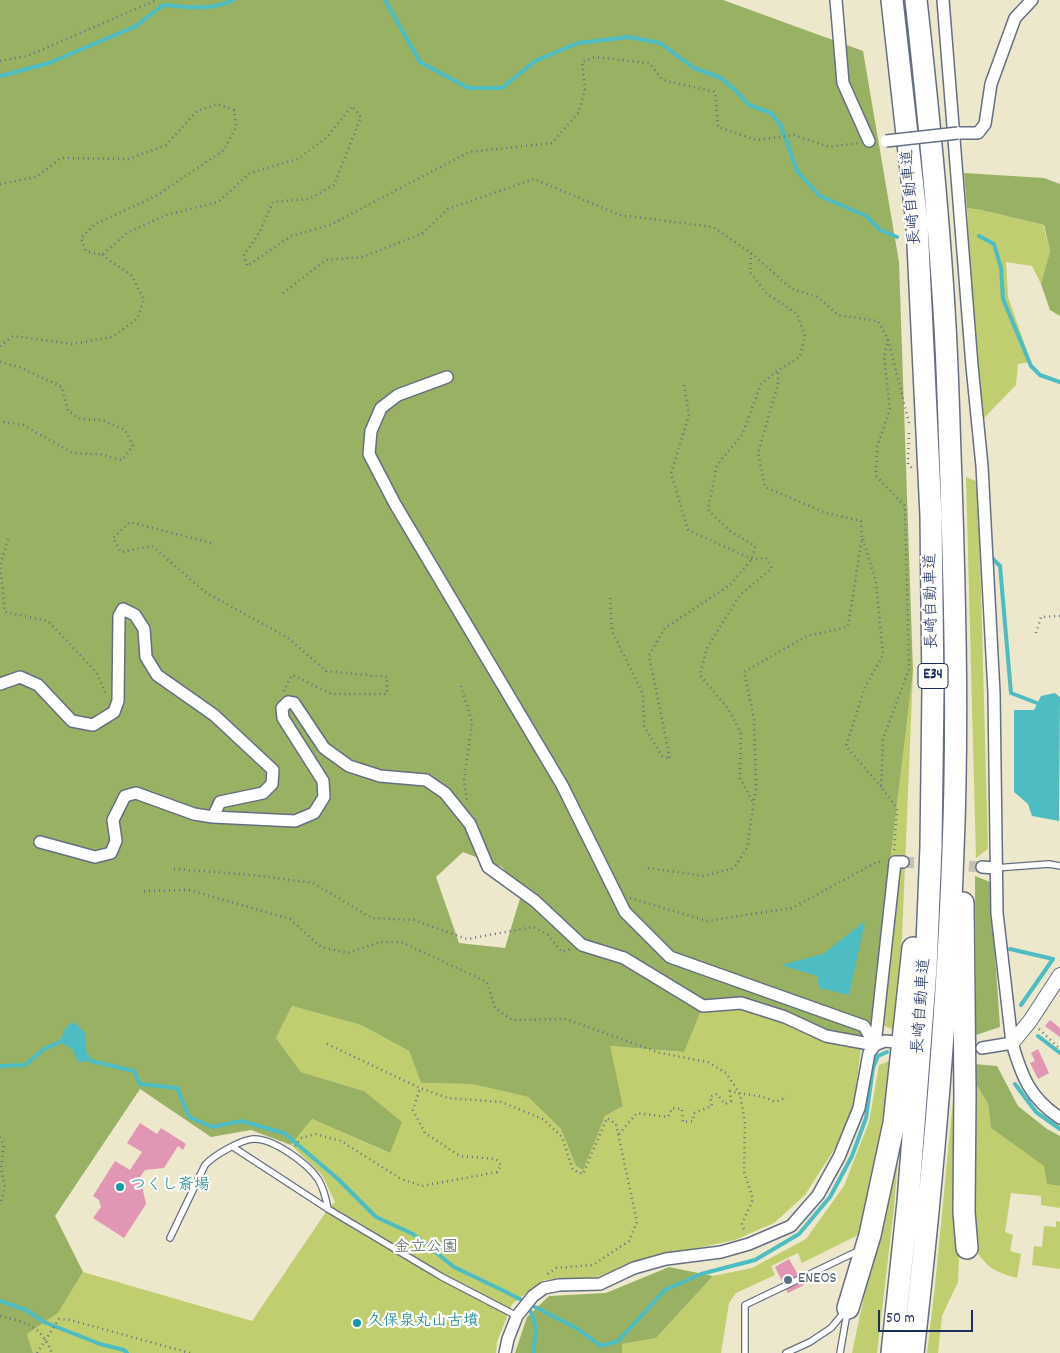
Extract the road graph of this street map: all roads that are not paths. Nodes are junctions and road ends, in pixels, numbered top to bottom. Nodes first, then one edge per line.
1 (836, 0) edge
2 (892, 0) edge
3 (916, 0) edge
4 (943, 0) edge
5 (1032, 0) edge
6 (869, 141) road end
7 (886, 141) dead end
8 (447, 377) dead end
9 (955, 603) junction
10 (0, 684) edge
11 (933, 770) junction
12 (213, 817) junction
13 (40, 842) dead end
14 (899, 862) road end
15 (1060, 866) edge
16 (982, 867) tunnel mouth
17 (995, 868) junction
18 (1060, 976) edge
19 (895, 1042) dead end
20 (1012, 1043) junction
21 (875, 1045) junction
22 (982, 1048) dead end
23 (1060, 1118) edge
24 (234, 1147) junction
25 (328, 1209) junction
26 (170, 1238) dead end
27 (867, 1246) junction
28 (967, 1248) dead end
29 (848, 1308) junction
30 (519, 1312) junction
31 (505, 1353) edge
32 (745, 1353) edge
33 (786, 1353) edge
34 (840, 1353) edge
35 (892, 1353) edge
36 (913, 1353) edge

1 - 6 street
2 - 11 highway, 長崎自動車道 / E34
3 - 9 highway, 長崎自動車道 / E34
4 - 17 street
5 - 7 street, bridge
8 - 21 street
9 - 28 highway
9 - 36 highway, 長崎自動車道 / E34
10 - 12 street
11 - 27 highway
11 - 35 highway, 長崎自動車道 / E34
12 - 13 street
12 - 21 street
14 - 21 street
15 - 17 lane
16 - 17 street
17 - 20 street
18 - 20 street
19 - 21 street
20 - 22 street
20 - 23 street
21 - 30 street
24 - 25 lane
24 - 25 lane
24 - 26 lane
25 - 30 lane
27 - 29 highway
27 - 32 lane
29 - 33 lane
29 - 34 lane
30 - 31 street

